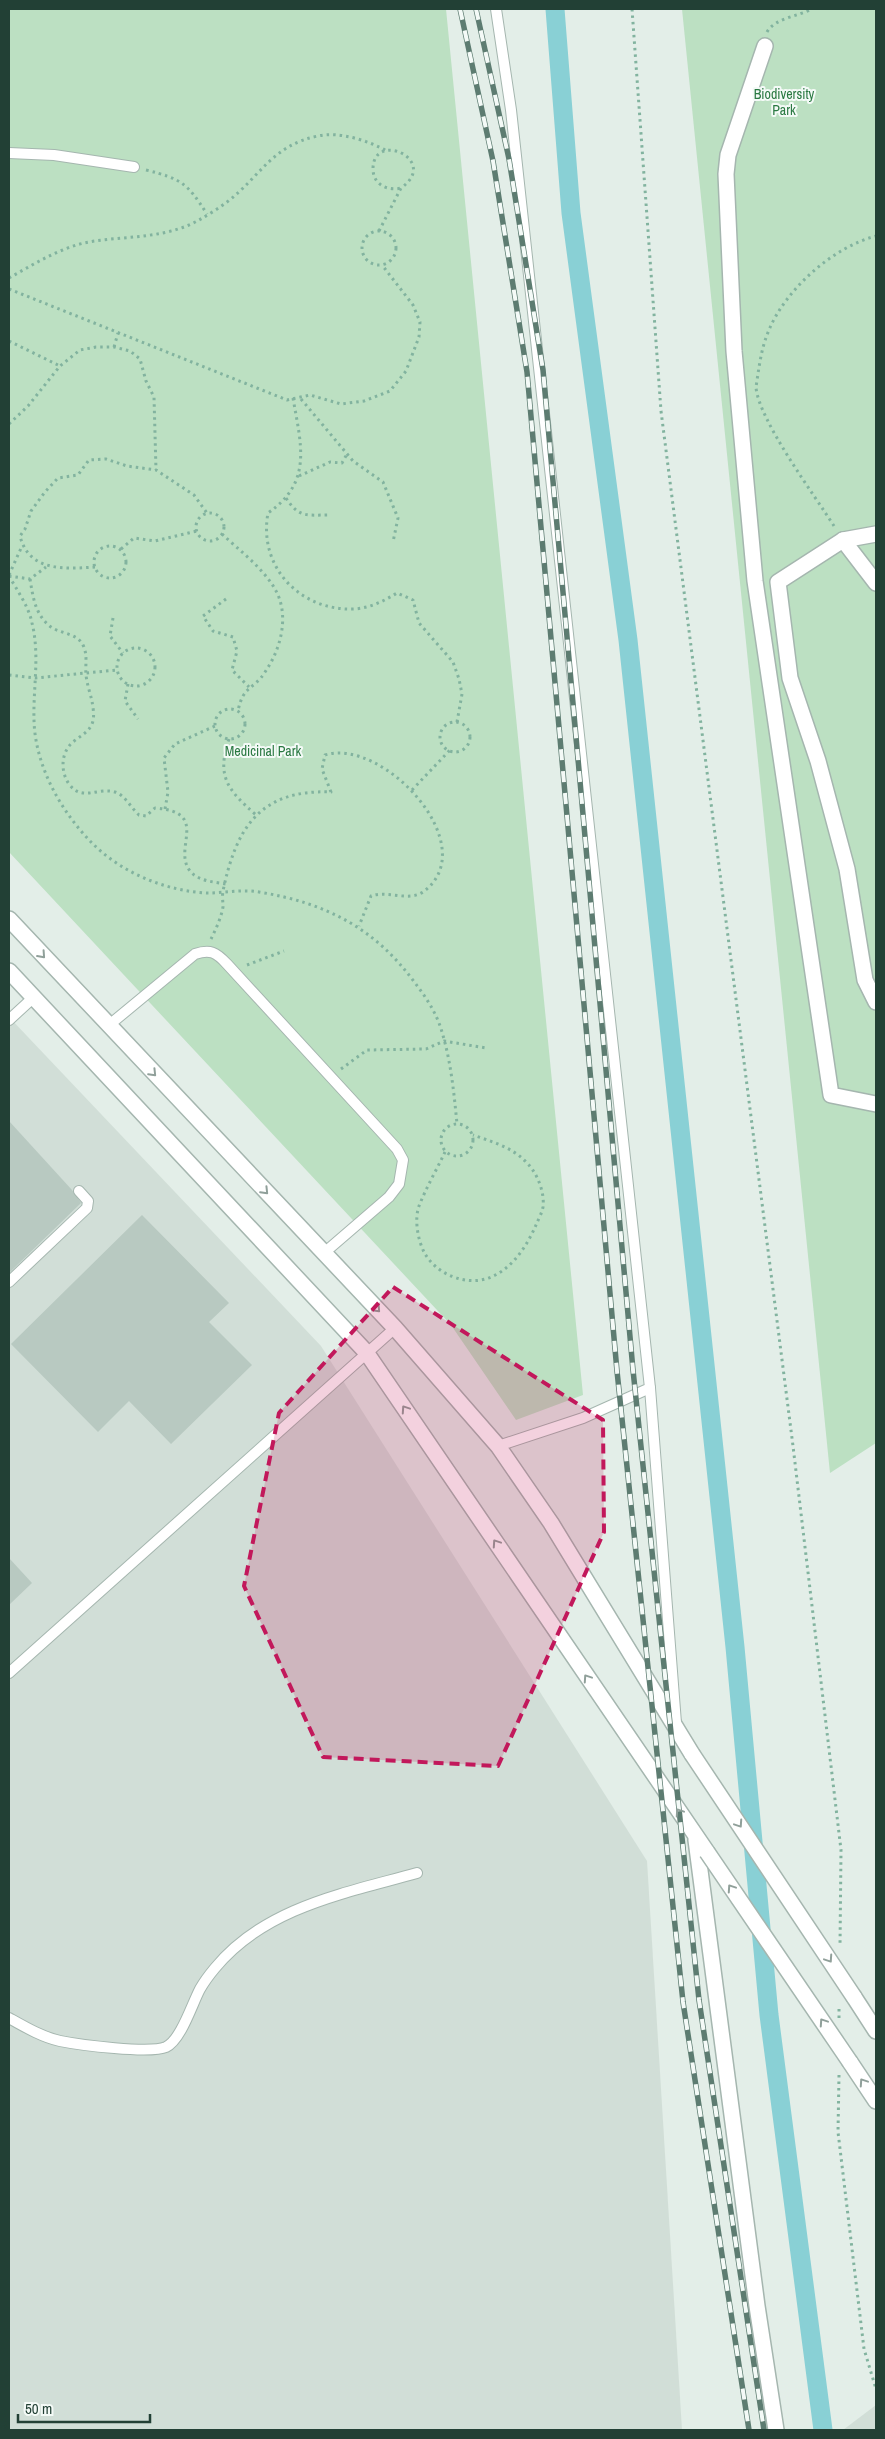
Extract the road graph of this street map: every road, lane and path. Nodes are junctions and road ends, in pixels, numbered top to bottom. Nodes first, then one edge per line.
1 (496, 9) edge
2 (632, 9) edge
3 (812, 9) edge
4 (764, 46) joint
5 (387, 150) junction
6 (9, 153) edge
7 (134, 167) joint
8 (401, 188) junction
9 (207, 214) junction
10 (379, 231) junction
11 (876, 236) edge
12 (382, 265) junction
13 (9, 278) edge
14 (9, 289) edge
15 (118, 333) junction
16 (9, 341) edge
17 (114, 347) junction
18 (60, 366) junction
19 (293, 398) junction
20 (301, 398) junction
21 (9, 424) edge
22 (347, 454) junction
23 (156, 470) junction
24 (299, 476) junction
25 (286, 498) junction
26 (207, 513) junction
27 (328, 515) dead end
28 (197, 531) junction
29 (222, 534) junction
30 (876, 534) edge
31 (843, 540) junction
32 (393, 542) dead end
33 (22, 546) junction
34 (121, 549) junction
35 (46, 566) junction
36 (95, 567) junction
37 (9, 576) edge
38 (30, 579) junction
39 (876, 583) edge
40 (226, 599) dead end
41 (113, 618) dead end
42 (123, 653) junction
43 (118, 670) junction
44 (9, 675) edge
45 (86, 675) junction
46 (35, 678) junction
47 (128, 684) junction
48 (249, 687) junction
49 (238, 711) junction
50 (138, 719) dead end
51 (457, 722) junction
52 (215, 726) junction
53 (229, 739) junction
54 (450, 750) junction
55 (412, 790) junction
56 (165, 809) junction
57 (256, 815) junction
58 (226, 884) junction
59 (223, 892) junction
60 (9, 919) edge
61 (359, 926) junction
62 (206, 950) junction
63 (284, 951) dead end
64 (9, 971) edge
65 (233, 971) junction
66 (34, 997) junction
67 (876, 1002) edge
68 (9, 1020) edge
69 (108, 1026) junction
70 (444, 1041) junction
71 (486, 1048) dead end
72 (330, 1077) junction
73 (876, 1104) edge
74 (457, 1124) junction
75 (473, 1135) junction
76 (446, 1152) junction
77 (79, 1191) dead end
78 (324, 1253) junction
79 (9, 1282) edge
80 (395, 1328) junction
81 (366, 1352) junction
82 (650, 1388) junction
83 (498, 1446) junction
84 (9, 1673) edge
85 (676, 1728) junction
86 (696, 1836) junction
87 (417, 1873) dead end
88 (840, 1947) dead end
89 (847, 1996) junction
90 (9, 2018) edge
91 (839, 2025) dead end
92 (876, 2031) edge
93 (839, 2074) dead end
94 (876, 2101) edge
95 (876, 2389) edge
96 (776, 2430) edge

1 - 82 lane
2 - 88 path
3 - 4 path
4 - 73 street
5 - 8 path
5 - 8 path
5 - 9 path
6 - 7 lane
7 - 9 path
8 - 10 path
9 - 13 path
10 - 12 path
10 - 12 path
11 - 31 path
12 - 20 path
14 - 15 path
15 - 17 path
15 - 19 path
16 - 18 path
17 - 18 path
17 - 23 path
18 - 21 path
19 - 20 path
19 - 24 path
20 - 22 path
22 - 24 path
22 - 32 path
23 - 26 path
23 - 33 path
24 - 25 path
25 - 27 path
25 - 51 path
26 - 28 path
26 - 29 path
28 - 29 path
28 - 34 path
29 - 48 path
30 - 31 street
31 - 39 street
31 - 67 street
33 - 35 path
33 - 37 path
34 - 36 path
34 - 36 path
35 - 36 path
35 - 38 path
37 - 38 path
37 - 46 path
38 - 45 path
40 - 48 path
41 - 42 path
42 - 43 path
42 - 47 path
43 - 45 path
43 - 47 path
44 - 46 path
45 - 46 path
45 - 56 path
46 - 59 path
47 - 50 path
48 - 49 path
49 - 52 path
49 - 53 path
51 - 54 path
51 - 54 path
52 - 53 path
52 - 56 path
53 - 57 path
54 - 55 path
55 - 57 path
55 - 61 path
56 - 58 path
57 - 58 path
58 - 59 path
59 - 61 path
59 - 62 path
60 -> 69 street
61 - 70 path
62 - 65 lane
62 - 69 lane
63 - 65 path
64 - 66 street
65 - 72 lane
66 - 68 lane
66 - 81 street
69 -> 78 street
70 - 71 path
70 - 72 path
70 - 74 path
72 - 78 lane
74 - 75 path
74 - 76 path
75 - 76 path
75 - 76 path
77 - 79 lane
78 -> 80 street
80 - 81 lane
80 - 83 street
81 - 84 lane
86 -> 81 street
82 - 83 lane
82 - 85 lane
83 - 85 street
85 -> 89 street, bridge
94 -> 86 street, bridge
86 - 96 street
87 - 90 lane
89 - 91 path
89 - 92 street
93 - 95 path

